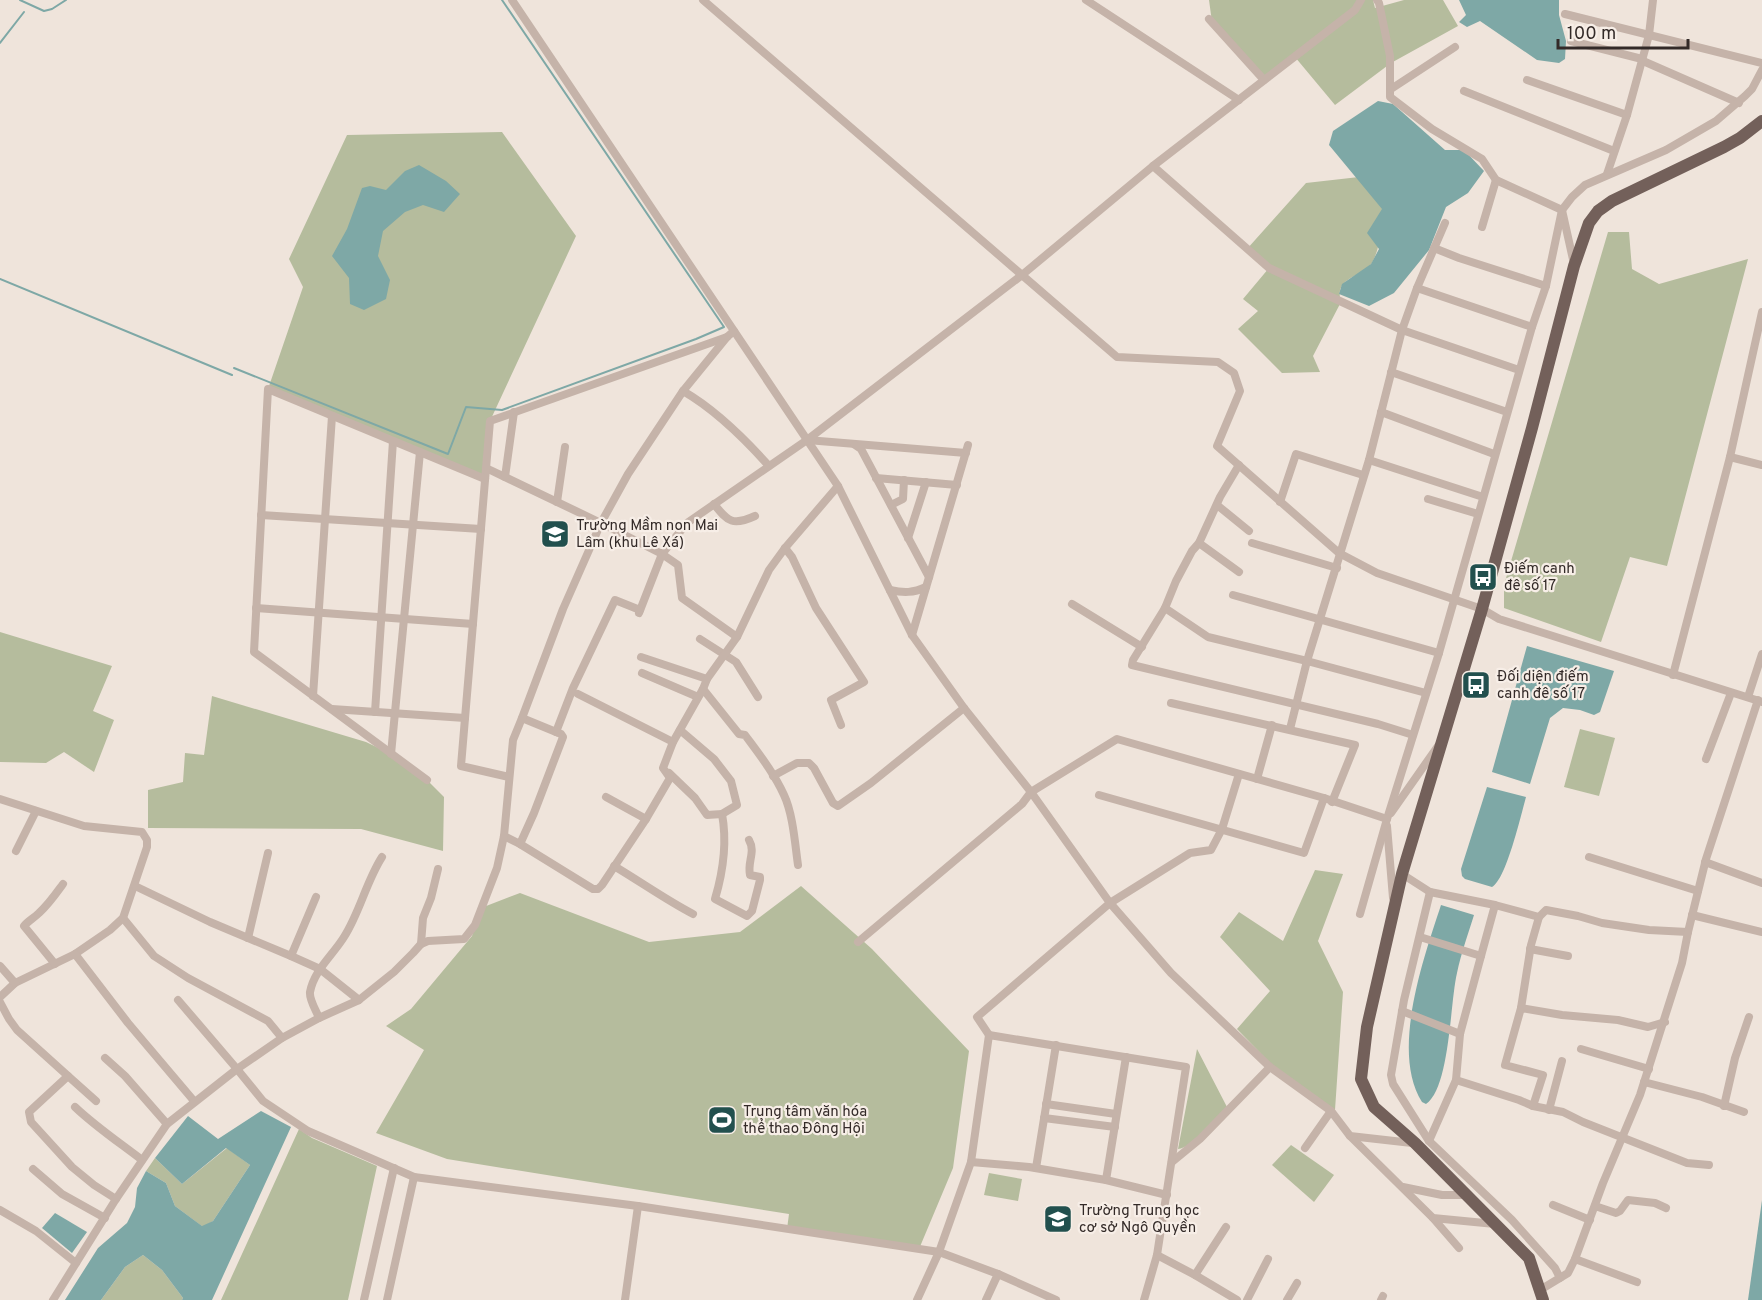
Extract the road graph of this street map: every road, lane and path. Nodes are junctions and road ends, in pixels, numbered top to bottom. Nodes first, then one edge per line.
1 (513, 0) edge
2 (703, 0) edge
3 (1086, 0) edge
4 (1361, 0) edge
5 (1377, 0) edge
6 (1653, 0) edge
7 (1565, 14) dead end
8 (1209, 19) dead end
9 (1649, 35) junction
10 (1571, 41) dead end
11 (1455, 47) dead end
12 (1642, 60) junction
13 (1762, 63) edge
14 (1762, 70) edge
15 (1264, 80) junction
16 (1527, 80) dead end
17 (1391, 89) junction
18 (1464, 91) dead end
19 (1239, 100) junction
20 (1739, 103) junction
21 (1627, 115) junction
22 (1762, 121) edge
23 (1614, 151) junction
24 (1153, 166) junction
25 (1607, 174) junction
26 (1496, 180) junction
27 (1562, 210) junction
28 (1444, 223) dead end
29 (1482, 227) dead end
30 (1434, 248) junction
31 (1574, 266) junction
32 (1022, 275) junction
33 (1546, 286) junction
34 (1417, 288) junction
35 (1762, 312) edge
36 (1532, 327) junction
37 (1402, 330) junction
38 (730, 334) junction
39 (1519, 370) junction
40 (1391, 372) junction
41 (683, 391) junction
42 (514, 412) junction
43 (1380, 412) junction
44 (1507, 412) junction
45 (332, 416) junction
46 (807, 440) junction
47 (393, 441) junction
48 (854, 444) junction
49 (565, 447) dead end
50 (420, 452) junction
51 (1494, 453) junction
52 (1730, 457) junction
53 (1369, 459) junction
54 (1239, 465) junction
55 (1762, 465) edge
56 (769, 466) junction
57 (486, 468) junction
58 (1363, 476) junction
59 (506, 477) junction
60 (876, 478) junction
61 (485, 479) junction
62 (904, 480) junction
63 (926, 482) junction
64 (957, 484) junction
65 (838, 486) junction
66 (1483, 497) junction
67 (1428, 499) dead end
68 (903, 500) junction
69 (557, 502) junction
70 (1280, 502) junction
71 (714, 504) junction
72 (891, 505) junction
73 (1217, 505) junction
74 (918, 507) junction
75 (1478, 514) junction
76 (261, 515) junction
77 (755, 516) dead end
78 (325, 519) junction
79 (387, 523) junction
80 (601, 523) junction
81 (413, 525) junction
82 (481, 529) junction
83 (1249, 531) dead end
84 (908, 538) junction
85 (1199, 543) junction
86 (1252, 543) dead end
87 (785, 548) junction
88 (1339, 553) junction
89 (662, 554) junction
90 (1337, 568) junction
91 (1239, 572) dead end
92 (929, 577) junction
93 (926, 588) junction
94 (890, 590) junction
95 (1233, 595) dead end
96 (1453, 599) junction
97 (1072, 604) dead end
98 (256, 608) junction
99 (1165, 608) junction
100 (1482, 609) junction
101 (319, 612) junction
102 (381, 617) junction
103 (404, 618) junction
104 (1320, 620) junction
105 (473, 624) junction
106 (912, 635) junction
107 (737, 637) junction
108 (699, 639) dead end
109 (1142, 647) junction
110 (1439, 653) junction
111 (1762, 654) edge
112 (724, 655) junction
113 (641, 657) dead end
114 (1307, 661) junction
115 (642, 673) dead end
116 (1673, 675) junction
117 (707, 679) junction
118 (703, 689) junction
119 (1426, 693) junction
120 (1731, 693) junction
121 (578, 694) dead end
122 (313, 696) junction
123 (698, 697) junction
124 (758, 697) dead end
125 (1748, 697) junction
126 (1760, 701) edge
127 (1172, 703) dead end
128 (1296, 704) junction
129 (964, 708) junction
130 (330, 709) junction
131 (375, 712) junction
132 (395, 713) junction
133 (465, 718) junction
134 (522, 718) junction
135 (841, 725) dead end
136 (1272, 725) junction
137 (1290, 729) junction
138 (680, 730) junction
139 (556, 732) junction
140 (1413, 735) junction
141 (1442, 740) junction
142 (673, 742) junction
143 (391, 754) junction
144 (1706, 759) dead end
145 (663, 768) junction
146 (1239, 774) junction
147 (773, 776) junction
148 (509, 777) junction
149 (1257, 779) junction
150 (427, 780) dead end
151 (1030, 792) junction
152 (1099, 795) dead end
153 (606, 797) dead end
154 (0, 799) edge
155 (1328, 800) junction
156 (36, 811) junction
157 (722, 814) junction
158 (646, 819) junction
159 (1387, 819) junction
160 (1222, 829) junction
161 (504, 836) junction
162 (749, 840) dead end
163 (520, 844) junction
164 (16, 851) dead end
165 (268, 853) dead end
166 (382, 857) dead end
167 (1589, 857) dead end
168 (1705, 862) junction
169 (798, 865) dead end
170 (614, 866) junction
171 (438, 869) dead end
172 (1402, 874) junction
173 (1762, 884) edge
174 (63, 885) dead end
175 (135, 886) junction
176 (1698, 891) junction
177 (1430, 892) junction
178 (316, 897) dead end
179 (1110, 903) junction
180 (1495, 905) junction
181 (1394, 909) junction
182 (693, 914) dead end
183 (1360, 914) dead end
184 (1692, 915) junction
185 (1539, 917) junction
186 (123, 918) junction
187 (1688, 932) junction
188 (1762, 932) edge
189 (1420, 937) junction
190 (248, 938) junction
191 (858, 942) dead end
192 (421, 944) junction
193 (1530, 949) junction
194 (75, 954) junction
195 (291, 956) junction
196 (1481, 956) junction
197 (1568, 956) dead end
198 (55, 964) junction
199 (0, 966) edge
200 (320, 969) junction
201 (15, 983) junction
202 (0, 1000) edge
203 (178, 1000) dead end
204 (359, 1000) junction
205 (1521, 1008) junction
206 (1402, 1011) junction
207 (1749, 1017) dead end
208 (319, 1018) junction
209 (1665, 1022) junction
210 (1460, 1034) junction
211 (989, 1035) junction
212 (282, 1038) junction
213 (1056, 1045) junction
214 (1581, 1049) dead end
215 (1126, 1057) junction
216 (105, 1058) dead end
217 (1562, 1061) dead end
218 (1270, 1067) junction
219 (237, 1069) junction
220 (1649, 1069) junction
221 (69, 1076) junction
222 (1456, 1080) junction
223 (1644, 1082) junction
224 (96, 1101) dead end
225 (195, 1101) junction
226 (1046, 1104) junction
227 (1533, 1106) junction
228 (1724, 1106) junction
229 (75, 1107) dead end
230 (1549, 1110) junction
231 (1331, 1111) junction
232 (1744, 1112) dead end
233 (1116, 1114) junction
234 (1044, 1118) junction
235 (167, 1124) junction
236 (1114, 1127) junction
237 (1350, 1136) junction
238 (1623, 1138) junction
239 (1429, 1142) junction
240 (1415, 1143) junction
241 (1305, 1148) dead end
242 (142, 1160) junction
243 (971, 1162) junction
244 (1172, 1162) junction
245 (1709, 1165) dead end
246 (394, 1168) junction
247 (1036, 1168) junction
248 (33, 1169) dead end
249 (414, 1177) junction
250 (1106, 1180) junction
251 (1402, 1186) junction
252 (1167, 1195) junction
253 (1467, 1195) junction
254 (116, 1199) junction
255 (1553, 1205) dead end
256 (638, 1206) junction
257 (1594, 1206) junction
258 (1666, 1208) dead end
259 (0, 1210) edge
260 (105, 1218) junction
261 (1433, 1218) junction
262 (1590, 1220) junction
263 (1496, 1224) junction
264 (1226, 1227) dead end
265 (1459, 1248) dead end
266 (939, 1252) junction
267 (1157, 1255) junction
268 (1575, 1258) junction
269 (1268, 1259) dead end
270 (76, 1263) junction
271 (998, 1274) junction
272 (1195, 1275) junction
273 (1560, 1278) junction
274 (1637, 1282) dead end
275 (1297, 1283) dead end
276 (1540, 1296) edge
277 (53, 1300) edge
278 (364, 1300) edge
279 (387, 1300) edge
280 (624, 1300) edge
281 (917, 1300) edge
282 (986, 1300) edge
283 (1056, 1300) edge
284 (1144, 1300) edge
285 (1237, 1300) edge
286 (1247, 1300) edge
287 (1287, 1300) edge

1 - 38 street
2 - 32 street
3 - 19 street
4 - 15 street
5 - 17 street
6 - 9 street
7 - 9 street
8 - 15 street
9 - 12 street
9 - 13 street
10 - 12 street
11 - 17 street
12 - 20 street
12 - 21 street
14 - 20 street
15 - 19 street
16 - 21 street
17 - 26 street
18 - 23 street
19 - 24 street
20 - 25 street
21 - 23 street
22 - 31 main road
23 - 25 street
24 - 32 street
24 - 37 street
25 - 27 street
26 - 27 street
26 - 29 street
27 - 31 street
27 - 33 street
28 - 30 street
30 - 33 street
30 - 34 street
31 - 100 main road
32 - 46 street
32 - 54 street
33 - 36 street
34 - 36 street
34 - 37 street
35 - 52 street
36 - 39 street
37 - 39 street
37 - 40 street
38 - 41 street
38 - 42 street
38 - 46 street
39 - 44 street
40 - 43 street
40 - 44 street
41 - 56 street
41 - 80 street
42 - 57 street
42 - 59 street
43 - 51 street
43 - 53 street
44 - 51 street
45 - 47 street
45 - 76 street
45 - 78 street
46 - 48 street
46 - 56 street
46 - 65 street
47 - 50 street
47 - 79 street
48 - 60 street
48 - 64 street
49 - 69 street
50 - 61 street
50 - 81 street
51 - 66 street
52 - 55 street
52 - 116 street
53 - 58 street
53 - 66 street
54 - 70 street
54 - 73 street
56 - 71 street
57 - 59 street
57 - 61 street
58 - 70 street
58 - 88 street
59 - 69 street
60 - 62 street
60 - 72 street
61 - 82 street
62 - 63 street
62 - 68 street
63 - 64 street
63 - 74 street
64 - 92 street
65 - 87 street
65 - 94 street
66 - 75 street
67 - 75 street
68 - 72 street
68 - 74 street
69 - 80 street
70 - 88 street
71 - 77 street
71 - 89 street
72 - 84 street
73 - 83 street
73 - 85 street
74 - 84 street
75 - 96 street
76 - 78 street
76 - 98 street
78 - 79 street
78 - 101 street
79 - 81 street
79 - 102 street
80 - 89 street
80 - 134 street
81 - 82 street
81 - 103 street
82 - 105 street
84 - 92 street
85 - 91 street
85 - 99 street
86 - 90 street
87 - 107 street
87 - 135 street
88 - 90 street
88 - 96 street
89 - 107 street
89 - 139 street
90 - 104 street
92 - 93 street
93 - 94 street
93 - 106 street
94 - 106 street
95 - 104 street
96 - 100 street
96 - 110 street
97 - 109 street
98 - 101 street
98 - 122 street
99 - 109 street
99 - 114 street
100 - 116 street
100 - 141 main road
101 - 102 street
101 - 122 street
102 - 103 street
102 - 131 street
103 - 105 street
103 - 132 street
104 - 110 street
104 - 114 street
105 - 133 street
106 - 129 street
107 - 112 street
108 - 112 street
109 - 128 street
110 - 119 street
111 - 125 street
112 - 117 street
112 - 124 street
113 - 117 street
114 - 119 street
114 - 128 street
115 - 123 street
116 - 120 street
117 - 118 street
118 - 123 street
118 - 147 street
119 - 140 street
120 - 125 street
120 - 144 street
121 - 142 street
122 - 130 street
123 - 138 street
125 - 126 street
126 - 168 street
127 - 136 street
128 - 137 street
128 - 140 street
129 - 147 street
129 - 151 street
130 - 131 street
130 - 143 street
131 - 132 street
132 - 133 street
132 - 143 street
133 - 148 street
134 - 139 street
134 - 148 street
136 - 137 street
136 - 149 street
137 - 155 street
138 - 142 street
138 - 157 street
139 - 163 street
140 - 159 street
141 - 159 street
141 - 172 main road
142 - 145 street
143 - 150 street
145 - 157 street
145 - 158 street
146 - 149 street
146 - 151 street
146 - 160 street
147 - 169 street
148 - 161 street
149 - 155 street
151 - 179 street
151 - 191 street
152 - 160 street
153 - 158 street
154 - 156 street
155 - 159 street
155 - 160 street
156 - 164 street
156 - 175 street
157 - 162 street
158 - 170 street
159 - 181 street
159 - 183 street
160 - 179 street
161 - 163 street
161 - 192 street
163 - 170 street
165 - 190 street
166 - 200 street
167 - 176 street
168 - 173 street
168 - 176 street
170 - 182 street
171 - 192 street
172 - 177 street
172 - 181 main road
174 - 198 street
175 - 186 street
175 - 190 street
176 - 184 street
177 - 180 street
177 - 189 street
178 - 195 street
179 - 211 street
179 - 218 street
180 - 185 street
180 - 196 street
181 - 240 main road
184 - 187 street
184 - 188 street
185 - 187 street
185 - 193 street
186 - 194 street
186 - 212 street
187 - 209 street
189 - 196 street
189 - 206 street
190 - 195 street
192 - 204 street
193 - 197 street
193 - 205 street
194 - 198 street
194 - 225 street
195 - 200 street
196 - 210 street
198 - 201 street
199 - 201 street
200 - 204 street
200 - 208 street
201 - 202 street
202 - 221 street
203 - 219 street
204 - 208 street
205 - 209 street
205 - 227 street
206 - 210 street
206 - 239 street
207 - 228 street
208 - 212 street
209 - 220 street
210 - 222 street
211 - 213 street
211 - 243 street
212 - 219 street
213 - 215 street
213 - 226 street
214 - 220 street
215 - 233 street
215 - 244 street
216 - 235 street
217 - 230 street
218 - 231 street
218 - 244 street
219 - 225 street
219 - 246 street
220 - 223 street
221 - 224 street
221 - 254 street
222 - 227 street
222 - 239 street
223 - 228 street
223 - 238 street
225 - 235 street
226 - 233 street
226 - 234 street
227 - 230 street
228 - 232 street
229 - 242 street
230 - 238 street
231 - 237 street
231 - 241 street
233 - 236 street
234 - 236 street
234 - 247 street
235 - 242 street
236 - 250 street
237 - 240 street
237 - 251 street
238 - 245 street
238 - 257 street
239 - 273 street
240 - 253 main road
242 - 254 street
243 - 247 street
243 - 266 street
244 - 252 street
246 - 249 street
246 - 278 street
247 - 250 street
248 - 260 street
249 - 256 street
249 - 279 street
250 - 252 street
251 - 253 street
251 - 261 street
252 - 267 street
253 - 263 main road
254 - 260 street
255 - 262 street
256 - 266 street
256 - 280 street
257 - 258 street
257 - 262 street
259 - 270 street
260 - 270 street
261 - 263 street
261 - 265 street
262 - 268 street
263 - 276 main road
264 - 272 street
266 - 271 street
266 - 281 street
267 - 272 street
267 - 284 street
268 - 273 street
268 - 274 street
269 - 286 street
270 - 277 street
271 - 282 street
271 - 283 street
272 - 285 street
273 - 276 street
275 - 287 street

